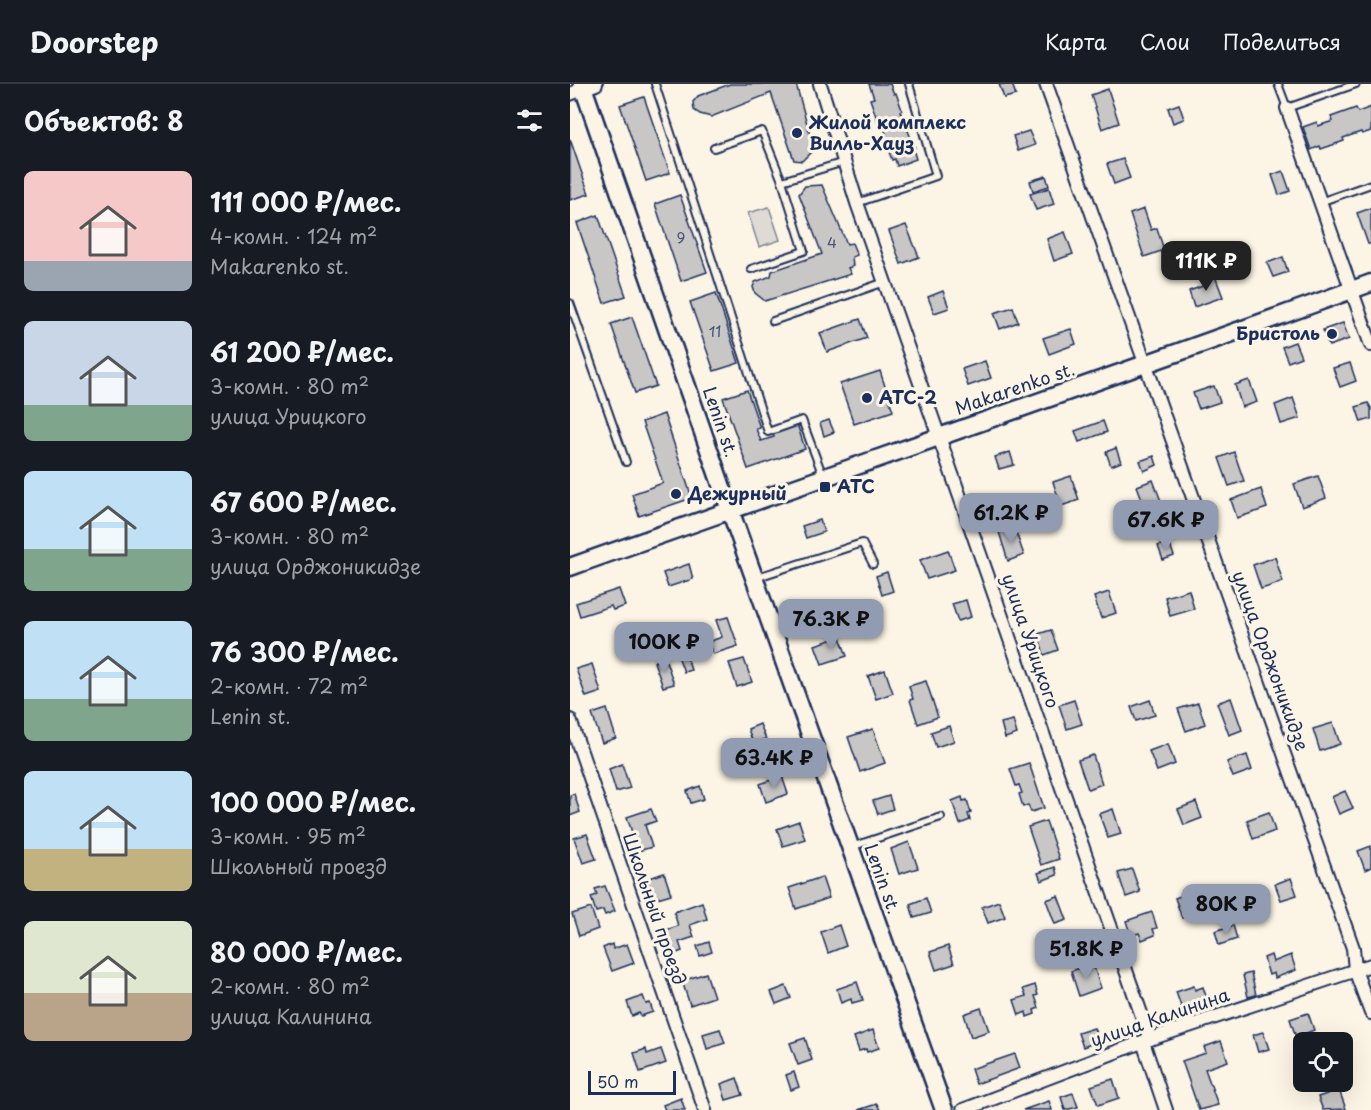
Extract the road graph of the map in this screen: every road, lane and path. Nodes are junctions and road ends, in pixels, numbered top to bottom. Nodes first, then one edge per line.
1 (655, 84) edge
2 (820, 84) edge
3 (909, 84) edge
4 (1046, 84) edge
5 (1278, 84) edge
6 (1356, 84) edge
7 (583, 88) edge
8 (1287, 108) junction
9 (714, 148) dead end
10 (844, 162) junction
11 (782, 181) junction
12 (1371, 184) edge
13 (1319, 202) junction
14 (857, 203) junction
15 (751, 269) dead end
16 (885, 282) junction
17 (1371, 283) edge
18 (1351, 290) junction
19 (570, 303) edge
20 (773, 321) dead end
21 (1371, 345) edge
22 (1146, 364) junction
23 (940, 435) junction
24 (626, 462) dead end
25 (823, 477) junction
26 (730, 510) junction
27 (873, 564) dead end
28 (570, 567) edge
29 (754, 578) junction
30 (570, 720) edge
31 (941, 817) dead end
32 (850, 847) junction
33 (1371, 965) edge
34 (1356, 970) junction
35 (1371, 1013) edge
36 (1147, 1040) junction
37 (705, 1110) edge
38 (944, 1110) edge
39 (963, 1110) edge
40 (1166, 1110) edge

1 - 25 lane
2 - 10 street, улица Урицкого
3 - 14 lane
4 - 22 street, улица Орджоникидзе
5 - 8 lane
6 - 8 lane
7 - 26 street, Lenin st.
8 - 13 street
9 - 11 lane
10 - 11 lane
10 - 14 street, улица Урицкого
11 - 15 lane
12 - 13 lane
13 - 18 street
14 - 16 street, улица Урицкого
16 - 20 lane
16 - 23 street, улица Урицкого
17 - 18 street, Makarenko st.
18 - 21 street
18 - 22 street, Makarenko st.
19 - 24 lane
22 - 23 street, Makarenko st.
22 - 34 street, улица Орджоникидзе
23 - 25 street, Makarenko st.
23 - 36 street, улица Урицкого
25 - 26 street, Makarenko st.
26 - 28 street, Makarenko st.
26 - 29 street, Lenin st.
27 - 29 lane
29 - 32 street, Lenin st.
30 - 37 street, Школьный проезд
31 - 32 lane
32 - 38 street, Lenin st.
33 - 34 street, улица Калинина
34 - 35 street, улица Орджоникидзе
34 - 36 street, улица Калинина
36 - 39 street, улица Калинина
36 - 40 street, улица Урицкого

